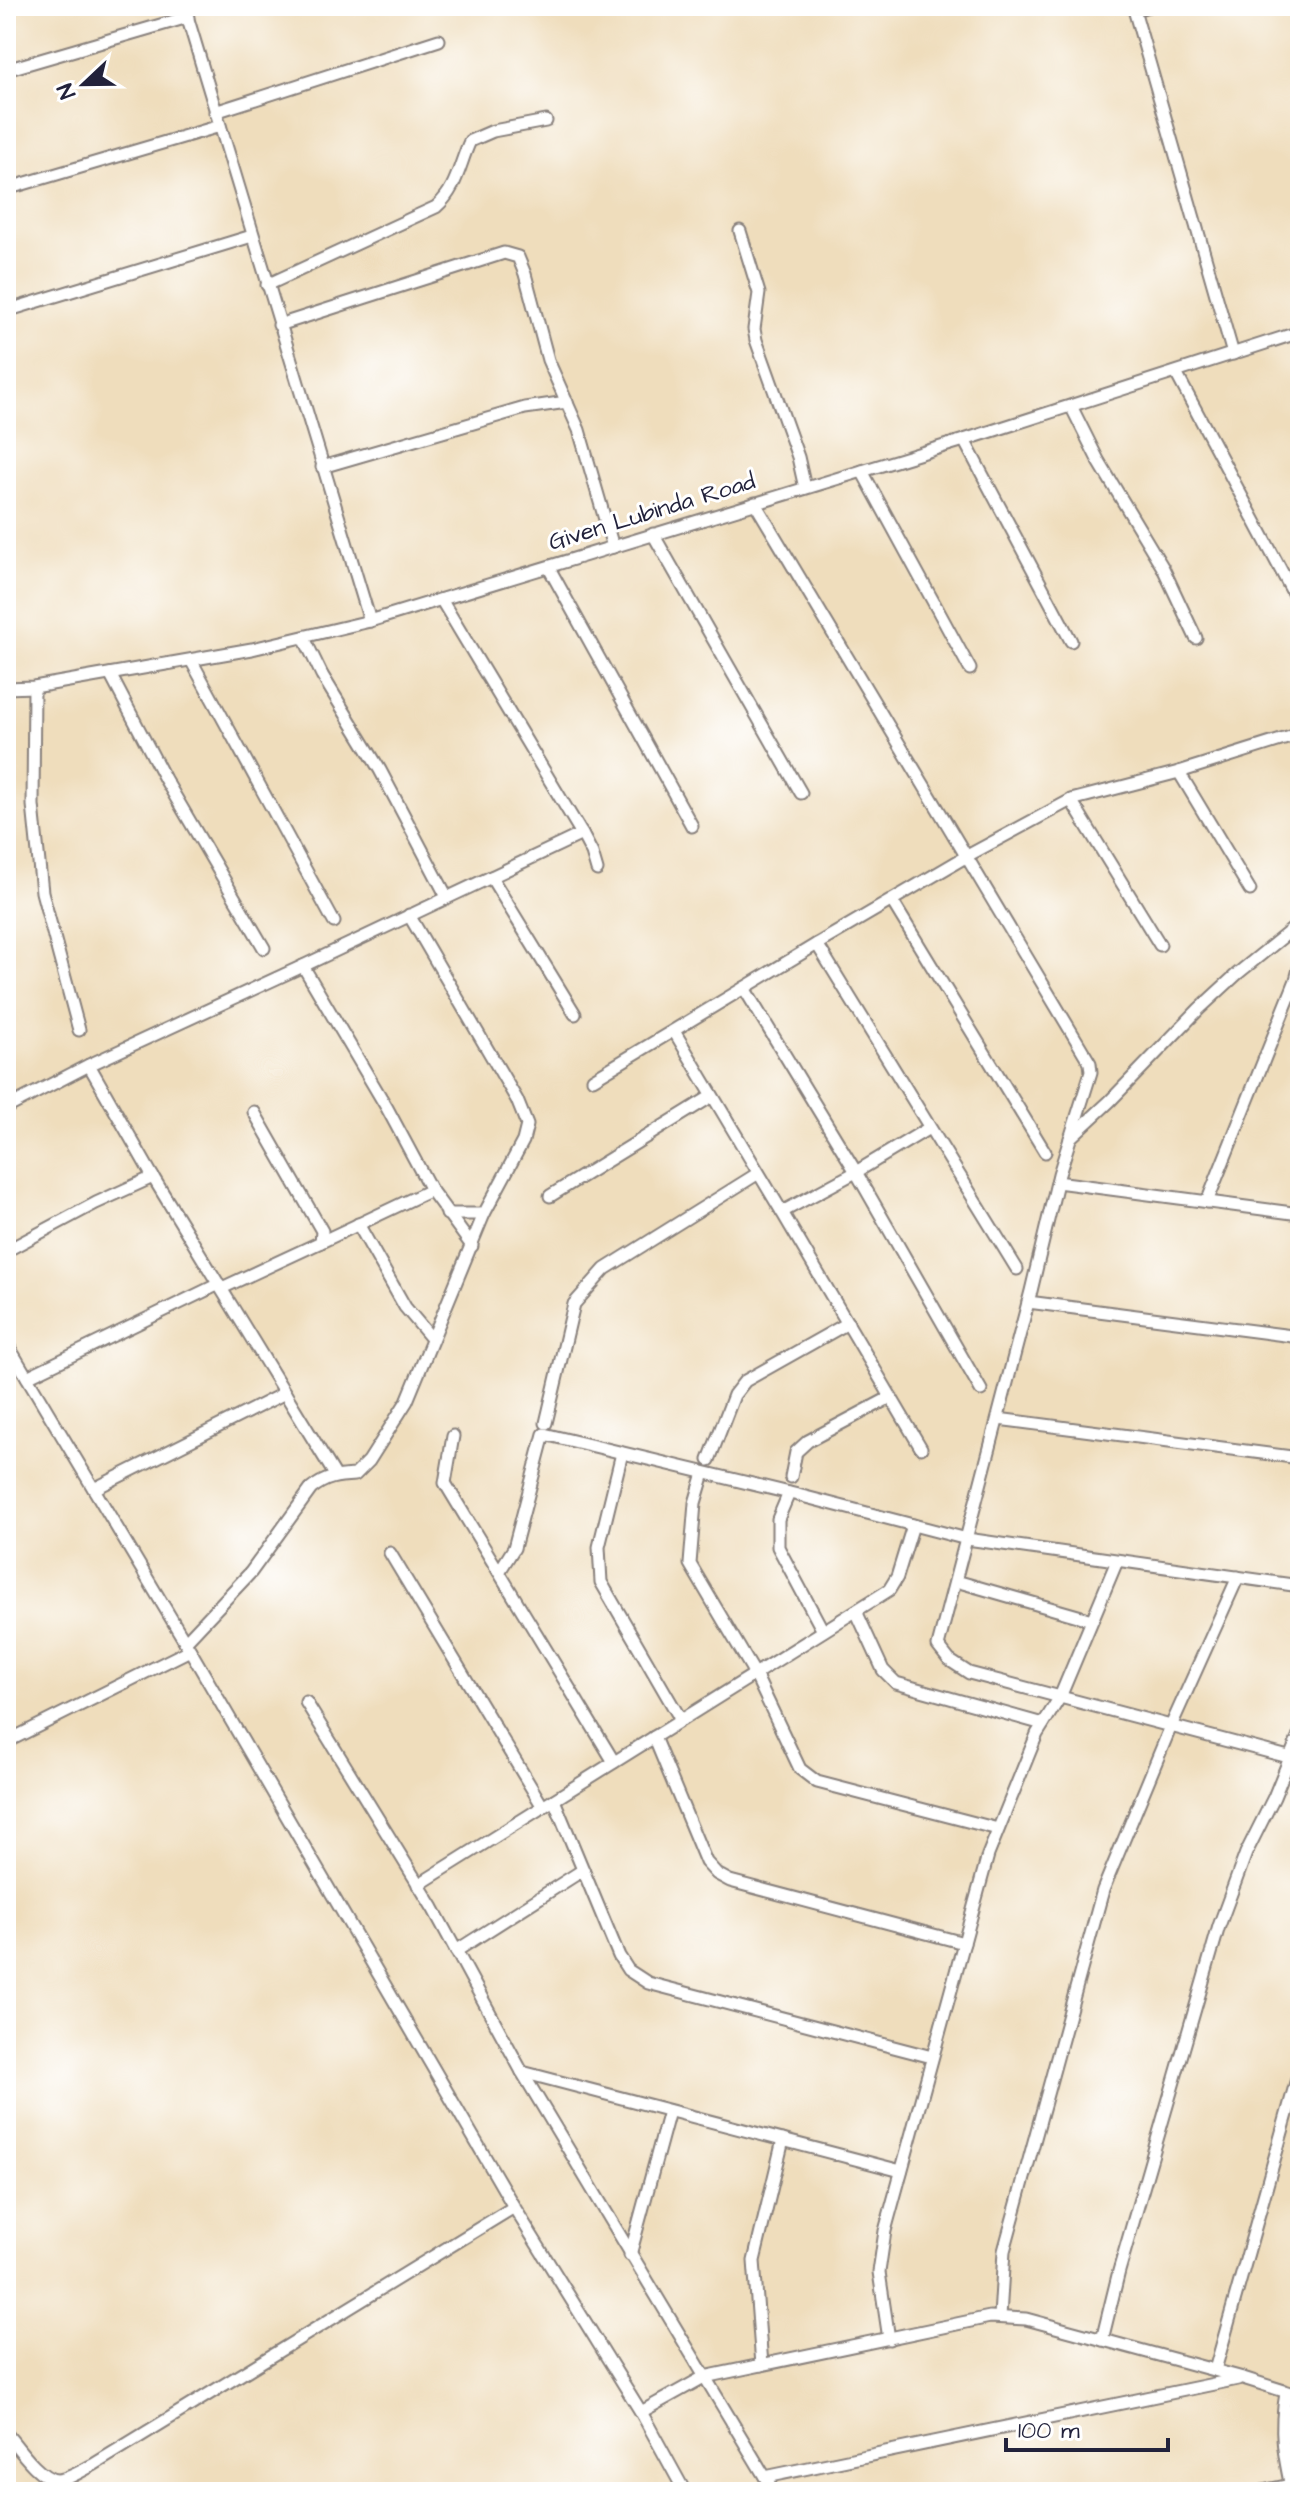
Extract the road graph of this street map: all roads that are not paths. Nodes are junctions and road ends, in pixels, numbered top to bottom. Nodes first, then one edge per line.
1 (1148, 6) edge
2 (1134, 8) edge
3 (186, 12) edge
4 (439, 40) dead end
5 (6, 70) edge
6 (215, 112) junction
7 (546, 121) dead end
8 (220, 126) junction
9 (6, 189) edge
10 (740, 231) dead end
11 (252, 236) junction
12 (267, 285) junction
13 (6, 311) edge
14 (279, 325) junction
15 (1298, 333) edge
16 (1300, 347) edge
17 (1233, 354) junction
18 (1176, 373) junction
19 (567, 402) junction
20 (1071, 406) junction
21 (964, 440) junction
22 (322, 467) junction
23 (862, 471) junction
24 (805, 488) junction
25 (755, 503) junction
26 (653, 534) junction
27 (613, 547) junction
28 (549, 568) junction
29 (442, 601) junction
30 (1300, 606) edge
31 (370, 621) junction
32 (304, 638) junction
33 (1196, 638) dead end
34 (1071, 641) dead end
35 (191, 660) junction
36 (970, 669) dead end
37 (110, 674) junction
38 (34, 687) junction
39 (6, 688) edge
40 (1300, 734) edge
41 (1179, 772) junction
42 (801, 793) dead end
43 (1071, 800) junction
44 (692, 826) dead end
45 (582, 834) junction
46 (967, 856) junction
47 (597, 870) dead end
48 (491, 877) junction
49 (1250, 890) dead end
50 (447, 897) junction
51 (892, 901) junction
52 (409, 915) junction
53 (334, 922) dead end
54 (1300, 923) edge
55 (817, 944) junction
56 (1160, 945) dead end
57 (264, 948) dead end
58 (1300, 965) edge
59 (303, 966) junction
60 (744, 988) junction
61 (575, 1014) dead end
62 (79, 1030) dead end
63 (674, 1031) junction
64 (89, 1065) junction
65 (593, 1079) dead end
66 (712, 1096) junction
67 (6, 1108) edge
68 (254, 1112) dead end
69 (929, 1128) junction
70 (1070, 1138) junction
71 (1045, 1152) dead end
72 (856, 1172) junction
73 (757, 1174) junction
74 (153, 1177) junction
75 (1057, 1182) junction
76 (431, 1190) junction
77 (550, 1196) dead end
78 (1207, 1202) junction
79 (782, 1212) junction
80 (447, 1214) junction
81 (484, 1214) junction
82 (1300, 1214) edge
83 (358, 1224) junction
84 (321, 1242) junction
85 (472, 1246) junction
86 (6, 1251) edge
87 (1017, 1269) dead end
88 (221, 1286) junction
89 (1028, 1302) junction
90 (848, 1323) junction
91 (1300, 1337) edge
92 (432, 1339) junction
93 (6, 1342) edge
94 (27, 1377) junction
95 (981, 1390) dead end
96 (285, 1393) junction
97 (891, 1397) junction
98 (998, 1419) junction
99 (546, 1423) dead end
100 (453, 1436) dead end
101 (921, 1448) dead end
102 (622, 1453) junction
103 (1300, 1458) edge
104 (709, 1460) dead end
105 (704, 1473) junction
106 (791, 1477) dead end
107 (329, 1478) junction
108 (94, 1489) junction
109 (789, 1493) junction
110 (913, 1525) junction
111 (967, 1539) junction
112 (390, 1553) dead end
113 (1117, 1561) junction
114 (499, 1572) junction
115 (1238, 1577) junction
116 (956, 1581) junction
117 (1300, 1586) edge
118 (856, 1611) junction
119 (1092, 1620) junction
120 (823, 1631) junction
121 (188, 1646) junction
122 (755, 1674) junction
123 (1060, 1697) junction
124 (306, 1702) dead end
125 (681, 1720) junction
126 (1043, 1724) junction
127 (1171, 1726) junction
128 (1300, 1733) edge
129 (654, 1737) junction
130 (6, 1742) edge
131 (1295, 1759) edge
132 (614, 1762) junction
133 (549, 1804) junction
134 (998, 1829) junction
135 (583, 1870) junction
136 (418, 1885) junction
137 (964, 1943) junction
138 (456, 1951) junction
139 (932, 2057) junction
140 (1300, 2068) edge
141 (522, 2072) junction
142 (669, 2111) junction
143 (783, 2140) junction
144 (901, 2171) junction
145 (514, 2207) junction
146 (630, 2255) junction
147 (1000, 2317) junction
148 (889, 2339) junction
149 (1102, 2340) junction
150 (762, 2365) junction
151 (1215, 2370) junction
152 (704, 2377) junction
153 (1243, 2378) junction
154 (1286, 2393) junction
155 (1300, 2396) edge
156 (641, 2412) junction
157 (6, 2433) edge
158 (765, 2477) junction
159 (1291, 2488) edge
160 (683, 2491) edge
161 (774, 2492) edge
162 (1258, 2492) edge

1 - 2 street
2 - 17 street
3 - 5 street
3 - 6 street
4 - 6 street
6 - 8 street
7 - 12 street
8 - 9 street
8 - 11 street
10 - 24 street
11 - 12 street
11 - 13 street
12 - 14 street
14 - 19 street
14 - 22 street
15 - 16 street
15 - 17 street, Given Lubinda Road
17 - 18 street, Given Lubinda Road
18 - 20 street, Given Lubinda Road
18 - 30 street
19 - 22 street
19 - 27 street
20 - 21 street, Given Lubinda Road
20 - 33 street
21 - 23 street, Given Lubinda Road
21 - 34 street
22 - 31 street
23 - 24 street, Given Lubinda Road
23 - 36 street
24 - 25 street, Given Lubinda Road
25 - 26 street, Given Lubinda Road
25 - 46 street
26 - 27 street, Given Lubinda Road
26 - 42 street
27 - 28 street, Given Lubinda Road
28 - 29 street, Given Lubinda Road
28 - 44 street
29 - 31 street, Given Lubinda Road
29 - 45 street
31 - 32 street, Given Lubinda Road
32 - 35 street, Given Lubinda Road
32 - 50 street
35 - 37 street, Given Lubinda Road
35 - 53 street
37 - 38 street, Given Lubinda Road
37 - 57 street
38 - 39 street, Given Lubinda Road
38 - 62 street
40 - 41 street
41 - 43 street
41 - 49 street
43 - 46 street
43 - 56 street
45 - 47 street
45 - 48 street
46 - 51 street
46 - 70 street
48 - 50 street
48 - 61 street
50 - 52 street
51 - 55 street
51 - 71 street
52 - 59 street
52 - 81 street
54 - 70 street
55 - 60 street
55 - 69 street
58 - 78 street
59 - 64 street
59 - 76 street
60 - 63 street
60 - 72 street
63 - 65 street
63 - 66 street
64 - 67 street
64 - 74 street
66 - 73 street
66 - 77 street
68 - 84 street
69 - 72 street
69 - 87 street
70 - 75 street
72 - 79 street
72 - 95 street
73 - 79 street
73 - 99 street
74 - 86 street
74 - 88 street
75 - 78 street
75 - 89 street
76 - 80 street
76 - 83 street
78 - 82 street
79 - 90 street
80 - 81 street
80 - 85 street
81 - 85 street
83 - 84 street
83 - 92 street
84 - 88 street
85 - 92 street
88 - 94 street
88 - 96 street
89 - 91 street
89 - 98 street
90 - 97 street
90 - 104 street
92 - 107 street
93 - 94 street
94 - 108 street
96 - 107 street
96 - 108 street
97 - 101 street
97 - 106 street
98 - 103 street
98 - 111 street
100 - 114 street
102 - 105 street
102 - 114 street
102 - 125 street
105 - 109 street
105 - 122 street
107 - 121 street
108 - 121 street
109 - 110 street
109 - 120 street
110 - 111 street
110 - 118 street
111 - 113 street
111 - 116 street
112 - 133 street
113 - 115 street
113 - 119 street
114 - 132 street
115 - 117 street
115 - 127 street
116 - 119 street
116 - 123 street
118 - 120 street
118 - 126 street
119 - 123 street
120 - 122 street
121 - 130 street
121 - 145 street
122 - 125 street
122 - 134 street
123 - 126 street
123 - 127 street
124 - 136 street
125 - 129 street
126 - 134 street
127 - 131 street
127 - 147 street
128 - 131 street
129 - 132 street
129 - 137 street
131 - 149 street
132 - 133 street
133 - 135 street
133 - 136 street
134 - 137 street
135 - 138 street
135 - 139 street
136 - 138 street
137 - 139 street
138 - 141 street
139 - 144 street
140 - 151 street
141 - 142 street
141 - 146 street
142 - 143 street
142 - 146 street
143 - 144 street
143 - 150 street
144 - 148 street
145 - 156 street
145 - 157 street
146 - 152 street
147 - 148 street
147 - 149 street
148 - 150 street
149 - 151 street
150 - 152 street
151 - 153 street
152 - 156 street
152 - 158 street
153 - 154 street
153 - 158 street
154 - 155 street
154 - 159 street
156 - 160 street
158 - 161 street
159 - 162 street

